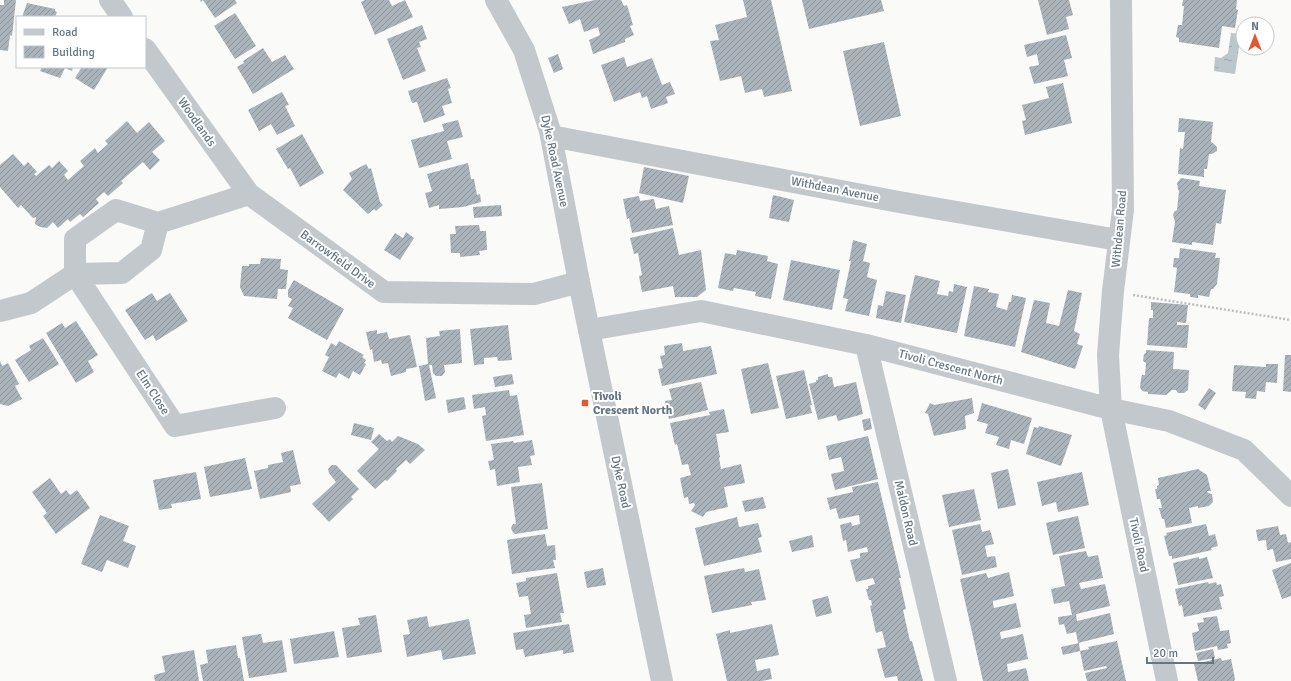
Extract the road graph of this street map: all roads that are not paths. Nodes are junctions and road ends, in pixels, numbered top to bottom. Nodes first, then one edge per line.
1 (110, 0) edge
2 (496, 0) edge
3 (1121, 0) edge
4 (121, 16) edge
5 (146, 50) edge
6 (551, 136) junction
7 (248, 194) junction
8 (158, 223) junction
9 (1118, 240) junction
10 (75, 274) junction
11 (579, 282) junction
12 (0, 311) edge
13 (589, 330) junction
14 (866, 345) junction
15 (275, 408) dead end
16 (1112, 409) junction
17 (1291, 496) edge
18 (658, 680) edge
19 (946, 681) edge
20 (1168, 681) edge

1 - 4 street
2 - 6 street, Dyke Road Avenue
3 - 9 street, Withdean Road
5 - 7 street, Woodlands
6 - 9 street, Withdean Avenue
6 - 11 street, Dyke Road Avenue
7 - 8 street
7 - 11 street, Barrowfield Drive
8 - 10 street
8 - 10 street
9 - 16 street, Withdean Road
10 - 12 street
10 - 15 street, Elm Close
11 - 13 street, Dyke Road
13 - 14 street, Tivoli Crescent North
13 - 18 street, Dyke Road
14 - 16 street, Tivoli Crescent North
14 - 19 street, Maldon Road
16 - 17 street, Tivoli Crescent North
16 - 20 street, Tivoli Road

